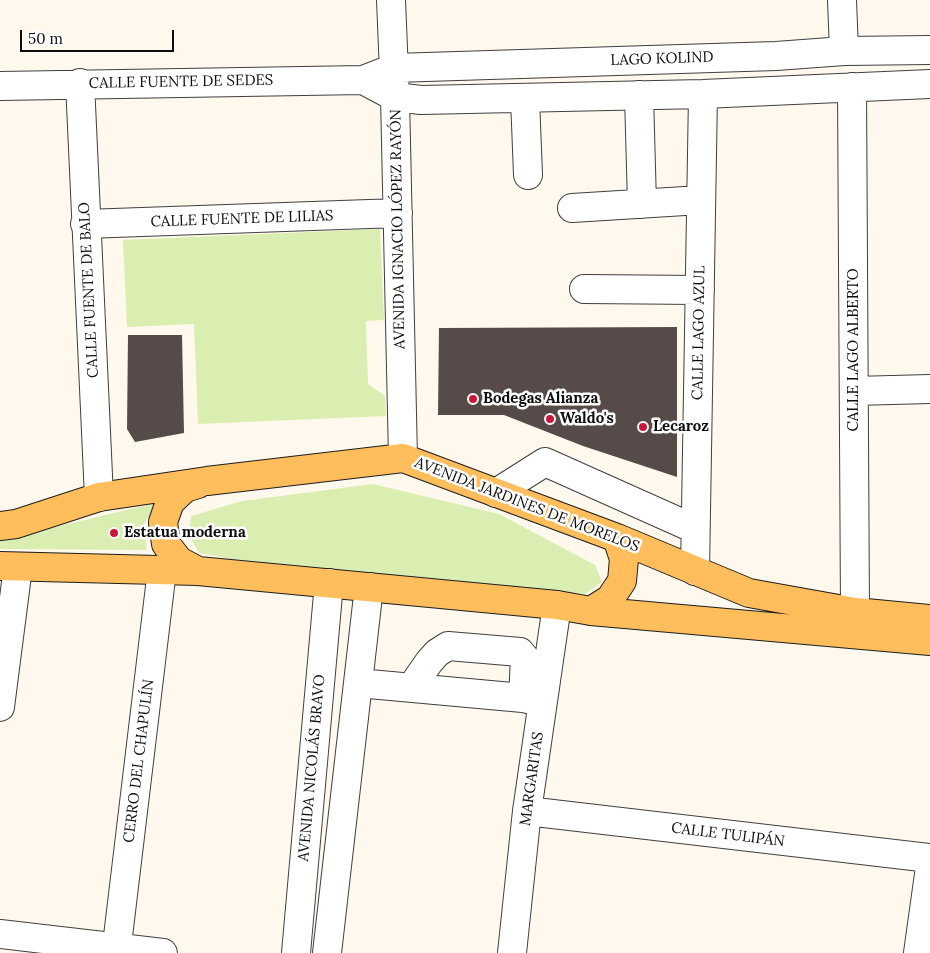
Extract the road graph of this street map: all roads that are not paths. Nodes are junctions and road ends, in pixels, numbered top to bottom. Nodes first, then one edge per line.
1 (391, 0) edge
2 (842, 0) edge
3 (930, 50) edge
4 (844, 51) junction
5 (776, 56) junction
6 (394, 68) junction
7 (363, 80) junction
8 (80, 83) junction
9 (930, 84) edge
10 (0, 86) edge
11 (852, 87) junction
12 (776, 90) junction
13 (703, 94) junction
14 (639, 95) junction
15 (395, 98) junction
16 (525, 98) junction
17 (528, 175) dead end
18 (701, 200) junction
19 (642, 204) junction
20 (572, 208) dead end
21 (398, 213) junction
22 (85, 224) junction
23 (584, 289) dead end
24 (700, 290) junction
25 (930, 389) edge
26 (854, 391) junction
27 (403, 458) junction
28 (207, 481) junction
29 (496, 493) junction
30 (98, 497) junction
31 (0, 526) edge
32 (695, 529) junction
33 (617, 538) junction
34 (9, 567) edge
35 (162, 570) junction
36 (198, 571) junction
37 (695, 571) junction
38 (329, 583) junction
39 (369, 587) junction
40 (557, 605) junction
41 (591, 611) junction
42 (855, 612) junction
43 (930, 619) edge
44 (930, 641) edge
45 (358, 683) junction
46 (411, 688) junction
47 (532, 700) junction
48 (0, 707) edge
49 (527, 811) junction
50 (930, 858) edge
51 (930, 867) edge
52 (0, 934) edge
53 (116, 950) edge
54 (163, 953) edge
55 (296, 953) edge
56 (327, 953) edge
57 (512, 953) edge
58 (918, 953) edge

1 - 6 street, AVENIDA IGNACIO LÓPEZ RAYÓN
2 - 4 street
3 - 4 street, LAGO KOLIND
4 - 5 street, LAGO KOLIND
5 - 6 street, LAGO KOLIND
5 - 12 street
6 - 7 street, CALLE FUENTE DE SEDES
6 - 15 street, AVENIDA IGNACIO LÓPEZ RAYÓN
7 - 8 street, CALLE FUENTE DE SEDES
7 - 15 street, CALLE FUENTE DE SEDES
8 - 10 street, CALLE FUENTE DE SEDES
8 - 22 street, CALLE FUENTE DE BALO
9 - 11 street
11 - 12 street
11 - 26 street, CALLE LAGO ALBERTO
12 - 13 street
13 - 14 street
13 - 18 street, CALLE LAGO AZUL
14 - 16 street
14 - 19 street
15 - 16 street
15 - 21 street, AVENIDA IGNACIO LÓPEZ RAYÓN
16 - 17 street
18 - 19 street
18 - 24 street, CALLE LAGO AZUL
19 - 20 street
21 - 22 street, CALLE FUENTE DE LILIAS
21 - 27 street, AVENIDA IGNACIO LÓPEZ RAYÓN
22 - 30 street, CALLE FUENTE DE BALO
23 - 24 street
24 - 32 street, CALLE LAGO AZUL
25 - 26 street
26 - 42 street, CALLE LAGO ALBERTO
27 - 28 main road, AVENIDA JARDINES DE MORELOS
27 - 29 main road, AVENIDA JARDINES DE MORELOS
28 - 30 main road, AVENIDA JARDINES DE MORELOS
28 - 36 main road
29 - 32 street
29 - 33 main road, AVENIDA JARDINES DE MORELOS
30 - 31 main road, AVENIDA JARDINES DE MORELOS
32 - 37 street, CALLE LAGO AZUL
33 - 37 main road, AVENIDA JARDINES DE MORELOS
33 - 41 main road
34 - 35 main road
34 - 48 street
35 - 36 main road
35 - 53 street, CERRO DEL CHAPULÍN
36 - 38 main road
37 - 42 main road, AVENIDA JARDINES DE MORELOS
38 - 39 main road
38 - 55 street, AVENIDA NICOLÁS BRAVO
39 - 40 main road
39 - 45 street
40 - 41 main road
40 - 47 street, MARGARITAS
41 - 44 main road
42 - 43 main road, AVENIDA JARDINES DE MORELOS
45 - 46 street
45 - 56 street
46 - 47 street
46 - 47 street
47 - 49 street, MARGARITAS
49 - 50 street, CALLE TULIPÁN
49 - 57 street, MARGARITAS
51 - 58 street
52 - 53 street
53 - 54 street

